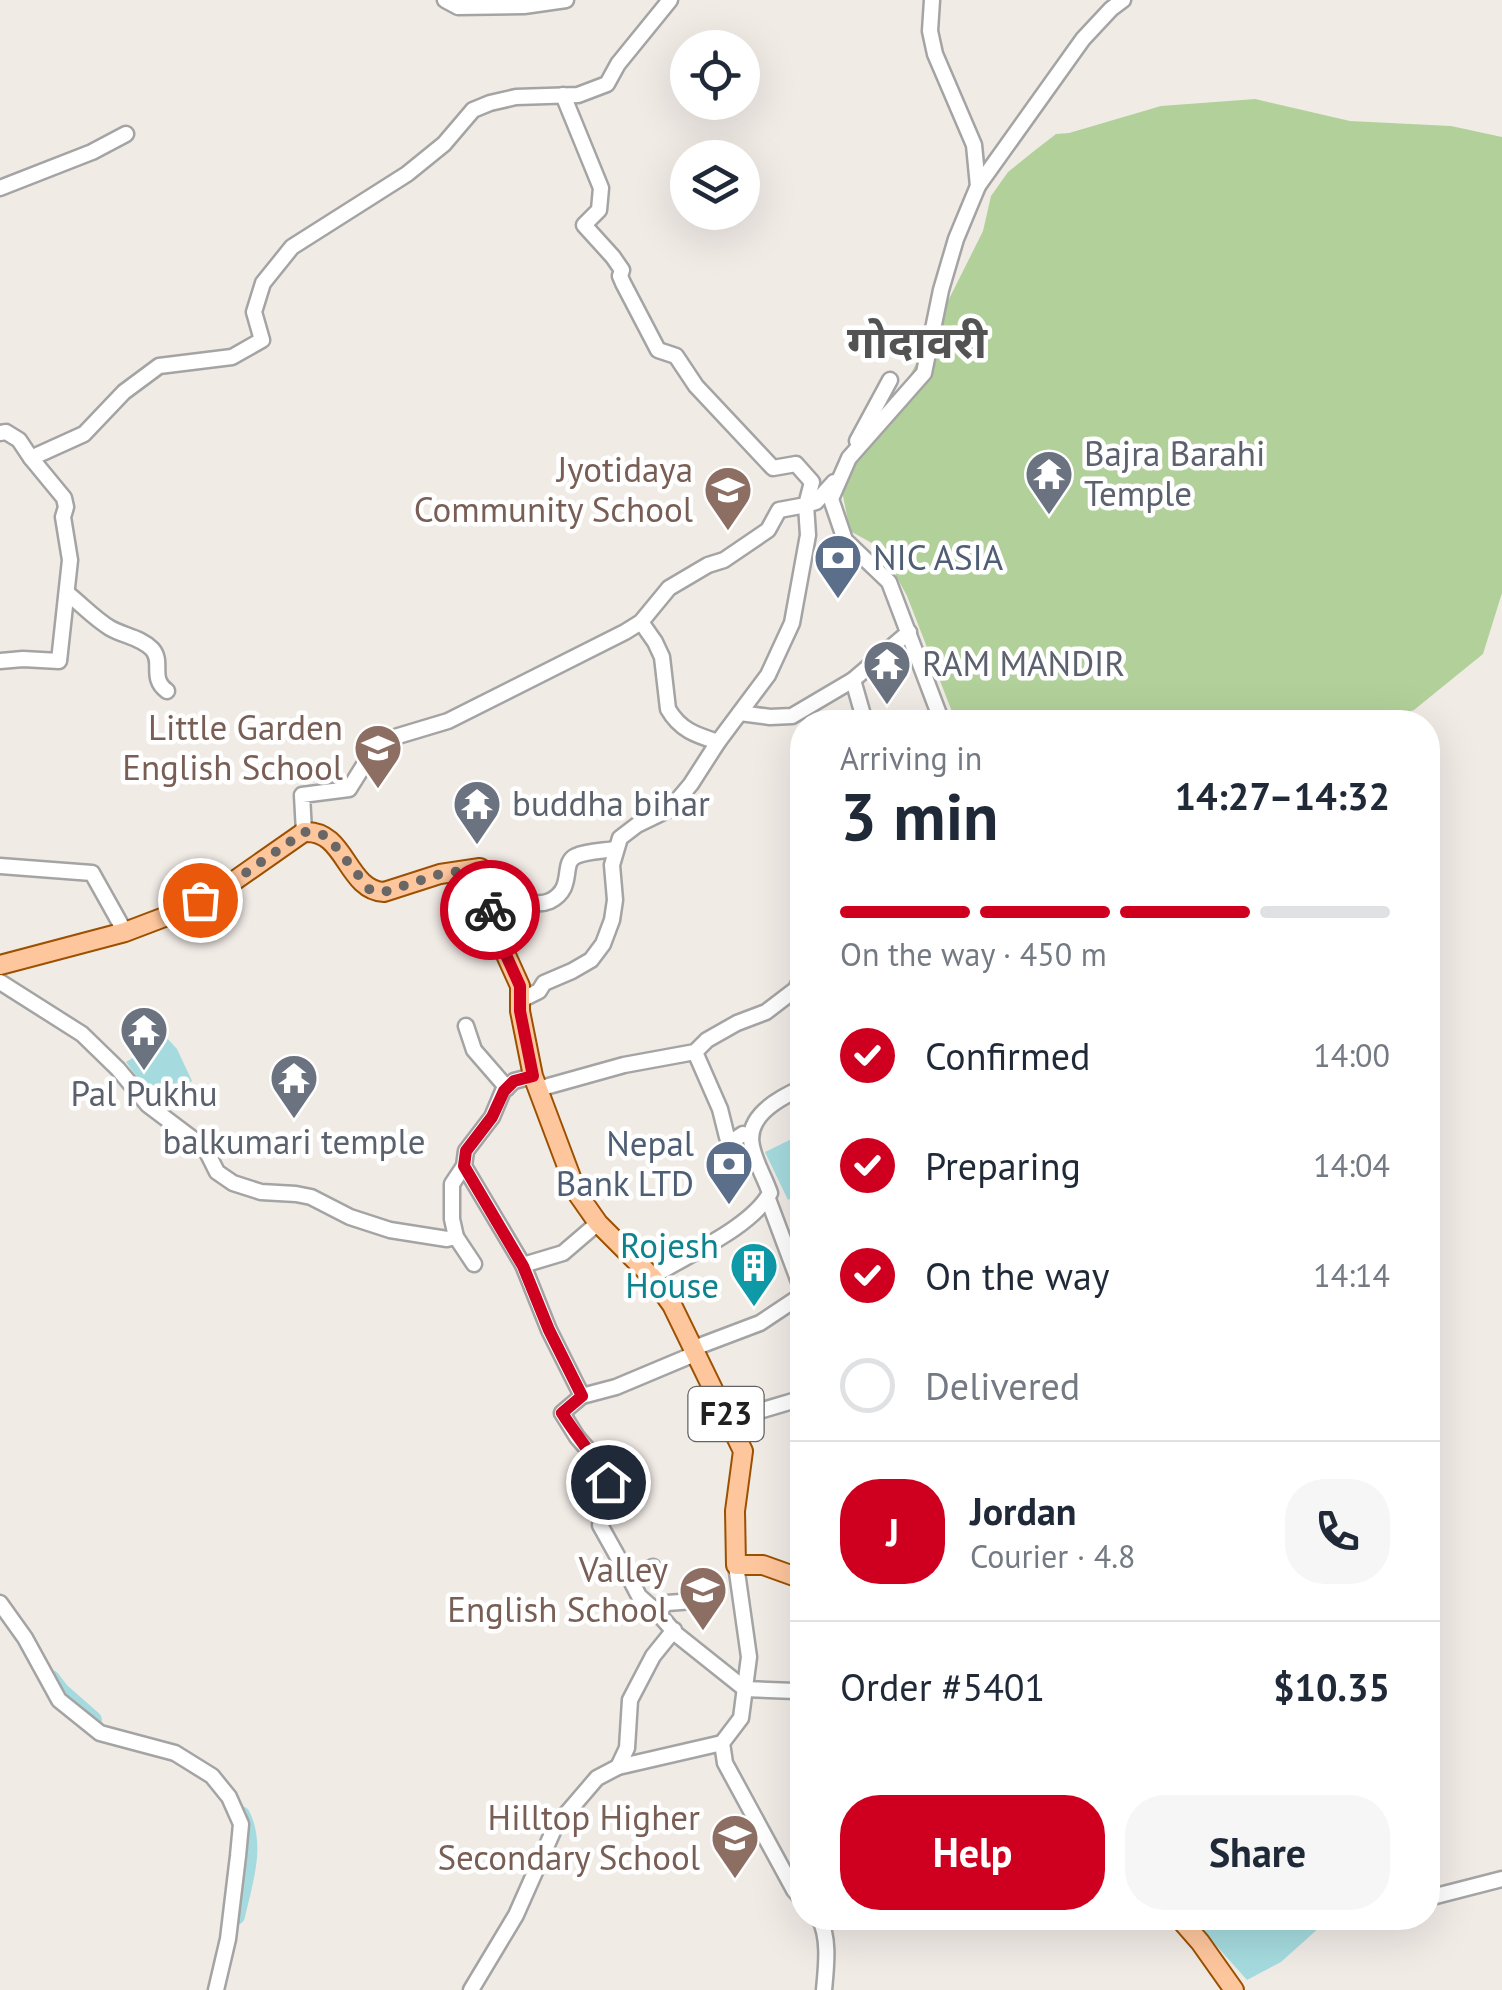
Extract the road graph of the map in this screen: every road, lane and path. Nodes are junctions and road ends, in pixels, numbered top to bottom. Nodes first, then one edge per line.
1 (445, 0) edge
2 (566, 0) edge
3 (670, 0) edge
4 (932, 0) edge
5 (1124, 0) edge
6 (564, 95) junction
7 (126, 134) dead end
8 (978, 186) junction
9 (0, 188) edge
10 (890, 380) dead end
11 (0, 433) edge
12 (31, 458) junction
13 (806, 504) junction
14 (67, 593) junction
15 (641, 622) junction
16 (909, 632) junction
17 (0, 661) edge
18 (853, 680) junction
19 (167, 691) dead end
20 (802, 710) edge
21 (862, 710) edge
22 (938, 710) edge
23 (740, 713) junction
24 (790, 716) edge
25 (718, 742) junction
26 (304, 832) junction
27 (615, 849) junction
28 (0, 866) edge
29 (488, 902) junction
30 (125, 932) junction
31 (0, 964) edge
32 (0, 982) edge
33 (790, 994) edge
34 (521, 1000) junction
35 (466, 1026) dead end
36 (695, 1052) junction
37 (535, 1083) junction
38 (507, 1088) junction
39 (790, 1093) edge
40 (751, 1136) junction
41 (464, 1166) junction
42 (768, 1199) junction
43 (598, 1223) junction
44 (456, 1237) junction
45 (790, 1259) edge
46 (474, 1264) dead end
47 (523, 1266) junction
48 (652, 1277) junction
49 (790, 1301) edge
50 (696, 1350) junction
51 (582, 1396) junction
52 (790, 1401) edge
53 (730, 1420) junction
54 (736, 1565) junction
55 (654, 1567) dead end
56 (790, 1575) edge
57 (630, 1578) junction
58 (707, 1600) dead end
59 (0, 1603) edge
60 (657, 1612) junction
61 (674, 1630) junction
62 (745, 1689) junction
63 (790, 1692) edge
64 (722, 1743) junction
65 (618, 1767) junction
66 (1502, 1880) edge
67 (790, 1883) edge
68 (1440, 1895) edge
69 (823, 1930) edge
70 (1189, 1930) edge
71 (216, 1990) edge
72 (471, 1990) edge
73 (824, 1990) edge
74 (1234, 1990) edge

1 - 2 street
3 - 6 street
4 - 8 street
5 - 8 street
6 - 12 street
6 - 13 street
7 - 9 street
8 - 16 street
10 - 13 street
11 - 12 street
12 - 14 street
13 - 15 street
13 - 23 street
14 - 17 street
14 - 19 street
15 - 25 street
15 - 26 street
16 - 18 street
16 - 22 street
18 - 20 street
18 - 21 street
23 - 24 street
23 - 25 street
25 - 27 street
26 - 29 main road, F23
26 - 30 main road
27 - 29 street
27 - 34 street
28 - 30 street
29 - 34 main road, F23
30 - 31 main road
32 - 44 street
33 - 36 street
34 - 37 main road, F23
35 - 38 street
36 - 37 street
36 - 40 street
37 - 38 street
37 - 43 main road, F23
38 - 41 street
39 - 40 street
40 - 42 street
41 - 44 street
41 - 47 street
42 - 45 street
42 - 48 street
43 - 47 street
43 - 48 main road, F23
44 - 46 street
47 - 51 street
48 - 50 main road, F23
49 - 50 street
50 - 51 street
50 - 53 main road, F23
51 - 57 street
52 - 53 street
53 - 54 main road, F23
54 - 56 main road
54 - 62 street
55 - 57 street
57 - 60 street
58 - 60 street
59 - 71 street
60 - 61 street
61 - 62 street
61 - 65 street
62 - 63 street
62 - 64 street
64 - 65 street
64 - 67 street
65 - 72 street
66 - 68 street
69 - 73 street
70 - 74 main road

